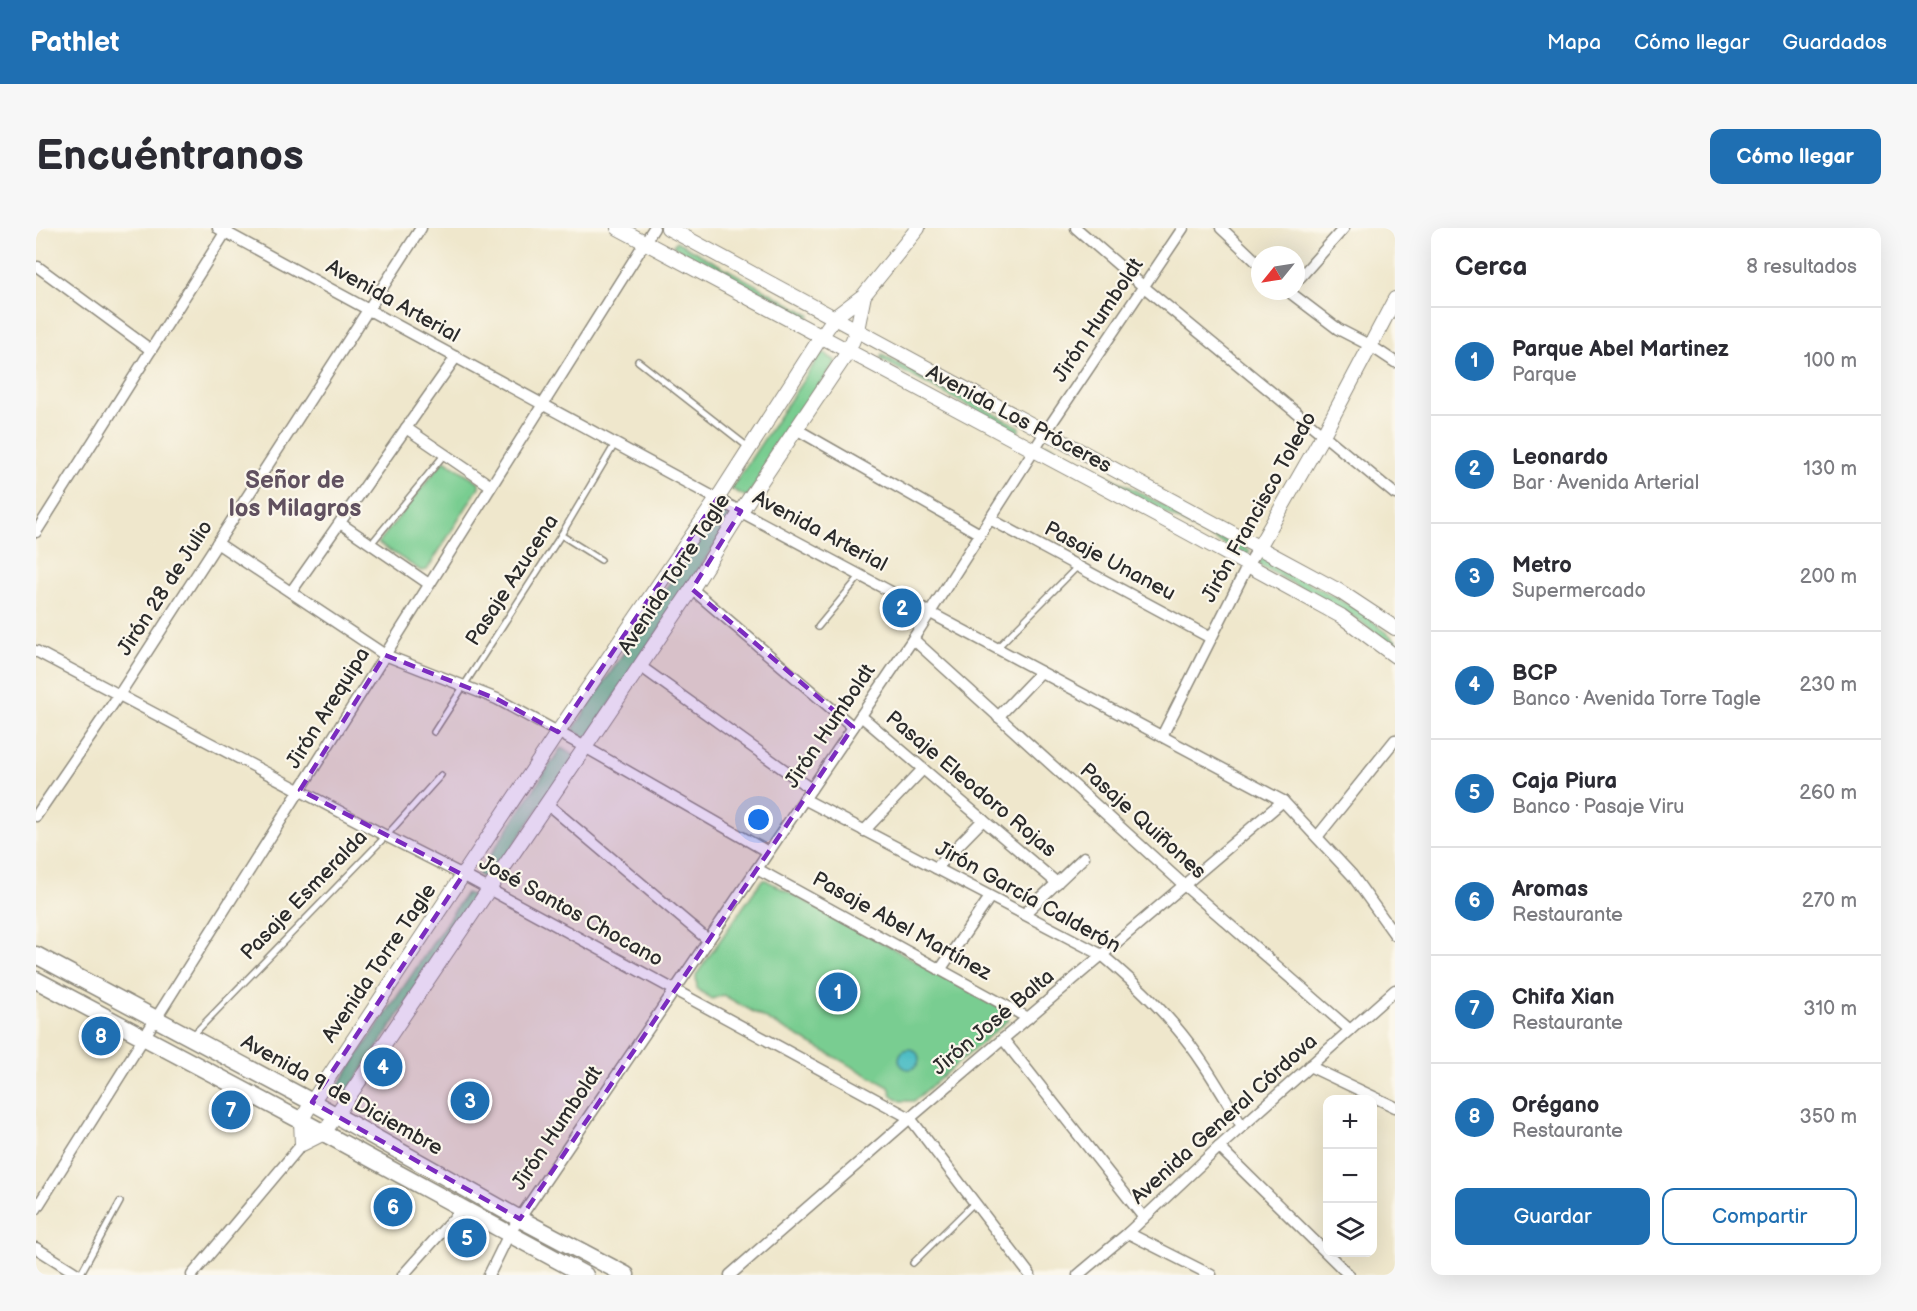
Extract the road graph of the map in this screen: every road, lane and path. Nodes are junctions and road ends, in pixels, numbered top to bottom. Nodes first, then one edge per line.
1 (421, 228) edge
2 (618, 228) edge
3 (654, 228) edge
4 (668, 228) edge
5 (918, 228) edge
6 (1076, 228) edge
7 (1183, 228) edge
8 (1221, 228) edge
9 (1344, 228) edge
10 (224, 229) edge
11 (644, 242) junction
12 (1251, 256) edge
13 (38, 267) dead end
14 (1305, 272) edge
15 (1144, 287) junction
16 (864, 295) junction
17 (1395, 299) edge
18 (1300, 300) edge
19 (368, 309) junction
20 (835, 317) junction
21 (857, 330) junction
22 (821, 337) junction
23 (1371, 346) junction
24 (151, 350) junction
25 (848, 352) junction
26 (456, 357) junction
27 (638, 361) dead end
28 (1395, 362) edge
29 (542, 404) junction
30 (406, 428) junction
31 (796, 429) junction
32 (1046, 433) junction
33 (1323, 435) junction
34 (616, 444) junction
35 (750, 448) junction
36 (1034, 450) junction
37 (445, 454) junction
38 (491, 486) junction
39 (1395, 494) edge
40 (717, 499) junction
41 (741, 511) junction
42 (990, 519) junction
43 (340, 523) junction
44 (36, 532) edge
45 (980, 534) junction
46 (561, 535) junction
47 (217, 543) junction
48 (371, 544) junction
49 (1259, 548) junction
50 (601, 560) dead end
51 (1248, 565) junction
52 (1078, 566) junction
53 (861, 575) junction
54 (429, 584) junction
55 (692, 589) junction
56 (291, 592) junction
57 (930, 612) junction
58 (818, 627) dead end
59 (1395, 628) edge
60 (1211, 638) junction
61 (913, 639) junction
62 (997, 648) junction
63 (36, 651) edge
64 (385, 654) junction
65 (1395, 656) edge
66 (640, 666) junction
67 (1041, 672) junction
68 (464, 686) junction
69 (119, 695) junction
70 (861, 716) junction
71 (998, 717) junction
72 (853, 727) junction
73 (434, 732) dead end
74 (558, 732) junction
75 (1162, 736) junction
76 (1395, 741) edge
77 (585, 747) junction
78 (923, 769) junction
79 (441, 775) dead end
80 (811, 789) junction
81 (300, 790) junction
82 (804, 799) junction
83 (1283, 801) junction
84 (546, 803) junction
85 (36, 816) edge
86 (983, 820) junction
87 (864, 831) junction
88 (386, 836) junction
89 (1317, 837) junction
90 (768, 852) junction
91 (1084, 857) dead end
92 (936, 868) junction
93 (757, 869) junction
94 (463, 875) junction
95 (1057, 883) junction
96 (1184, 885) junction
97 (489, 889) junction
98 (990, 897) junction
99 (1024, 914) junction
100 (1395, 934) edge
101 (708, 940) junction
102 (36, 955) edge
103 (1102, 955) junction
104 (940, 970) junction
105 (36, 980) edge
106 (675, 990) junction
107 (1395, 990) edge
108 (1028, 1018) junction
109 (156, 1020) junction
110 (1350, 1030) junction
111 (144, 1038) junction
112 (190, 1038) junction
113 (1003, 1039) junction
114 (1309, 1066) junction
115 (312, 1102) junction
116 (1395, 1107) edge
117 (337, 1116) junction
118 (910, 1118) junction
119 (301, 1121) junction
120 (1242, 1126) junction
121 (324, 1133) junction
122 (302, 1144) junction
123 (1219, 1146) junction
124 (120, 1202) dead end
125 (975, 1203) junction
126 (36, 1209) edge
127 (463, 1209) junction
128 (1144, 1218) junction
129 (520, 1219) junction
130 (1128, 1233) junction
131 (509, 1234) junction
132 (36, 1248) edge
133 (913, 1263) dead end
134 (79, 1275) edge
135 (192, 1275) edge
136 (403, 1275) edge
137 (489, 1275) edge
138 (585, 1275) edge
139 (626, 1275) edge
140 (730, 1275) edge
141 (1030, 1275) edge
142 (1078, 1275) edge
143 (1211, 1275) edge
144 (1349, 1275) edge

1 - 19 street, Jirón 28 de Julio
2 - 11 street, Avenida Los Próceres
3 - 11 street, Jirón Arequipa
4 - 20 street, Avenida Los Próceres
5 - 16 street, Avenida Torre Tagle
6 - 15 street
7 - 15 street, Jirón Humboldt
8 - 12 street
9 - 14 street
10 - 19 street, Avenida Arterial
10 - 24 street
11 - 22 street, Avenida Los Próceres
11 - 29 street, Jirón Arequipa
13 - 24 street
15 - 32 street, Jirón Humboldt
15 - 33 street
16 - 20 street, Avenida Torre Tagle
16 - 21 street, Avenida Torre Tagle
17 - 23 street, Jirón Francisco Toledo
18 - 23 street
19 - 26 street, Avenida Arterial
19 - 47 street, Jirón 28 de Julio
20 - 21 street, Avenida Los Próceres
20 - 22 street, Avenida Torre Tagle
21 - 25 street, Avenida Torre Tagle
21 - 32 street, Avenida Los Próceres
22 - 25 street, Avenida Los Próceres
22 - 35 street, Avenida Torre Tagle
23 - 28 street
23 - 33 street, Jirón Francisco Toledo
24 - 44 street
25 - 31 street, Avenida Torre Tagle
25 - 36 street, Avenida Los Próceres
26 - 29 street, Avenida Arterial
26 - 30 street
27 - 35 lane
29 - 34 street, Avenida Arterial
29 - 38 street, Jirón Arequipa
30 - 37 street
30 - 43 street
31 - 41 street, Avenida Torre Tagle
31 - 45 street
32 - 36 street, Jirón Humboldt
32 - 49 street, Avenida Los Próceres
33 - 39 street
33 - 49 street, Jirón Francisco Toledo
34 - 40 street, Avenida Arterial
34 - 46 lane, Pasaje Azucena
35 - 40 street, Avenida Torre Tagle
36 - 42 street, Jirón Humboldt
36 - 51 street, Avenida Los Próceres
37 - 38 street
37 - 48 lane
38 - 54 street, Jirón Arequipa
40 - 41 street, Avenida Arterial
40 - 74 street, Avenida Torre Tagle
41 - 53 street, Avenida Arterial
41 - 55 street, Avenida Torre Tagle
42 - 45 street, Jirón Humboldt
42 - 52 street, Pasaje Unaneu
43 - 48 street
43 - 56 street
45 - 57 street, Jirón Humboldt
46 - 50 lane
46 - 68 lane, Pasaje Azucena
47 - 56 street
47 - 69 street, Jirón 28 de Julio
48 - 54 street
49 - 51 street, Jirón Francisco Toledo
49 - 59 street, Avenida Los Próceres
51 - 60 street, Jirón Francisco Toledo
51 - 65 street, Avenida Los Próceres
52 - 60 street, Pasaje Unaneu
52 - 62 lane
53 - 57 street, Avenida Arterial
53 - 58 lane
54 - 64 street, Jirón Arequipa
55 - 66 street, Avenida Torre Tagle
55 - 72 street
56 - 64 street
57 - 61 street, Jirón Humboldt
57 - 62 street, Avenida Arterial
60 - 75 street, Jirón Francisco Toledo
61 - 70 street, Jirón Humboldt
61 - 71 street, Pasaje Quiñones
62 - 67 street, Avenida Arterial
63 - 69 street, José Santos Chocano
64 - 68 street
64 - 81 street, Jirón Arequipa
66 - 77 street, Avenida Torre Tagle
66 - 80 street
67 - 71 street
67 - 75 street, Avenida Arterial
68 - 73 lane, Pasaje Azucena
68 - 74 street
69 - 81 street, José Santos Chocano
69 - 85 street, Jirón 28 de Julio
70 - 72 street, Jirón Humboldt
70 - 78 street, Pasaje Eleodoro Rojas
71 - 96 street, Pasaje Quiñones
72 - 80 street, Jirón Humboldt
74 - 77 street
74 - 94 street, Avenida Torre Tagle
75 - 83 street, Avenida Arterial
76 - 89 street
77 - 84 street, Avenida Torre Tagle
77 - 90 street
78 - 86 street, Pasaje Eleodoro Rojas
78 - 87 street
79 - 88 lane, Pasaje Esmeralda
80 - 82 street, Jirón Humboldt
81 - 88 street, José Santos Chocano
81 - 109 street, Jirón Arequipa
82 - 87 street, Jirón García Calderón
82 - 90 street, Jirón Humboldt
83 - 89 street, Avenida Arterial
83 - 96 street, Jirón José Balta
84 - 97 street, Avenida Torre Tagle
84 - 101 street
86 - 92 street
86 - 95 street, Pasaje Eleodoro Rojas
87 - 92 street, Jirón García Calderón
88 - 94 street, José Santos Chocano
88 - 112 lane, Pasaje Esmeralda
89 - 100 street, Avenida Arterial
90 - 93 street, Jirón Humboldt
91 - 95 street
92 - 98 street, Jirón García Calderón
93 - 101 street, Jirón Humboldt
93 - 104 street, Pasaje Abel Martínez
94 - 97 street, José Santos Chocano
94 - 115 street, Avenida Torre Tagle
95 - 99 street
96 - 103 street, Jirón José Balta
96 - 110 street, Pasaje Quiñones
97 - 106 street, José Santos Chocano
97 - 117 street, Avenida Torre Tagle
98 - 99 street, Jirón García Calderón
98 - 104 street
99 - 103 street, Jirón García Calderón
101 - 106 street, Jirón Humboldt
102 - 109 main road, Avenida 9 de Diciembre
103 - 108 street, Jirón José Balta
103 - 120 street, Jirón García Calderón
104 - 108 street, Pasaje Abel Martínez
105 - 111 main road, Avenida 9 de Diciembre
106 - 118 street, José Santos Chocano
106 - 129 street, Jirón Humboldt
107 - 110 street, Avenida General Córdova
108 - 113 street, Jirón José Balta
109 - 111 street, Jirón Arequipa
109 - 112 main road, Avenida 9 de Diciembre
110 - 114 street, Avenida General Córdova
111 - 119 main road, Avenida 9 de Diciembre
111 - 126 street, Jirón Arequipa
112 - 115 main road, Avenida 9 de Diciembre
113 - 118 street, Jirón José Balta
113 - 128 street
114 - 116 street
114 - 120 street, Avenida General Córdova
115 - 117 main road, Avenida 9 de Diciembre
115 - 119 street, Avenida Torre Tagle
117 - 121 street, Avenida Torre Tagle
117 - 129 main road, Avenida 9 de Diciembre
118 - 125 street, José Santos Chocano
118 - 140 street, Jirón José Balta
119 - 121 main road, Avenida 9 de Diciembre
119 - 122 street
120 - 123 street, Avenida General Córdova
121 - 122 street, Avenida Torre Tagle
121 - 127 main road, Avenida 9 de Diciembre
122 - 135 street
123 - 128 street, Avenida General Córdova
123 - 144 street
124 - 134 lane
125 - 133 lane
125 - 141 street, José Santos Chocano
127 - 131 main road, Avenida 9 de Diciembre
127 - 136 street
128 - 130 street, Avenida General Córdova
129 - 131 street, Jirón Humboldt
129 - 139 main road, Avenida 9 de Diciembre
130 - 142 street, Avenida General Córdova
130 - 143 street
131 - 137 street, Jirón Humboldt
131 - 138 main road, Avenida 9 de Diciembre
132 - 134 street

